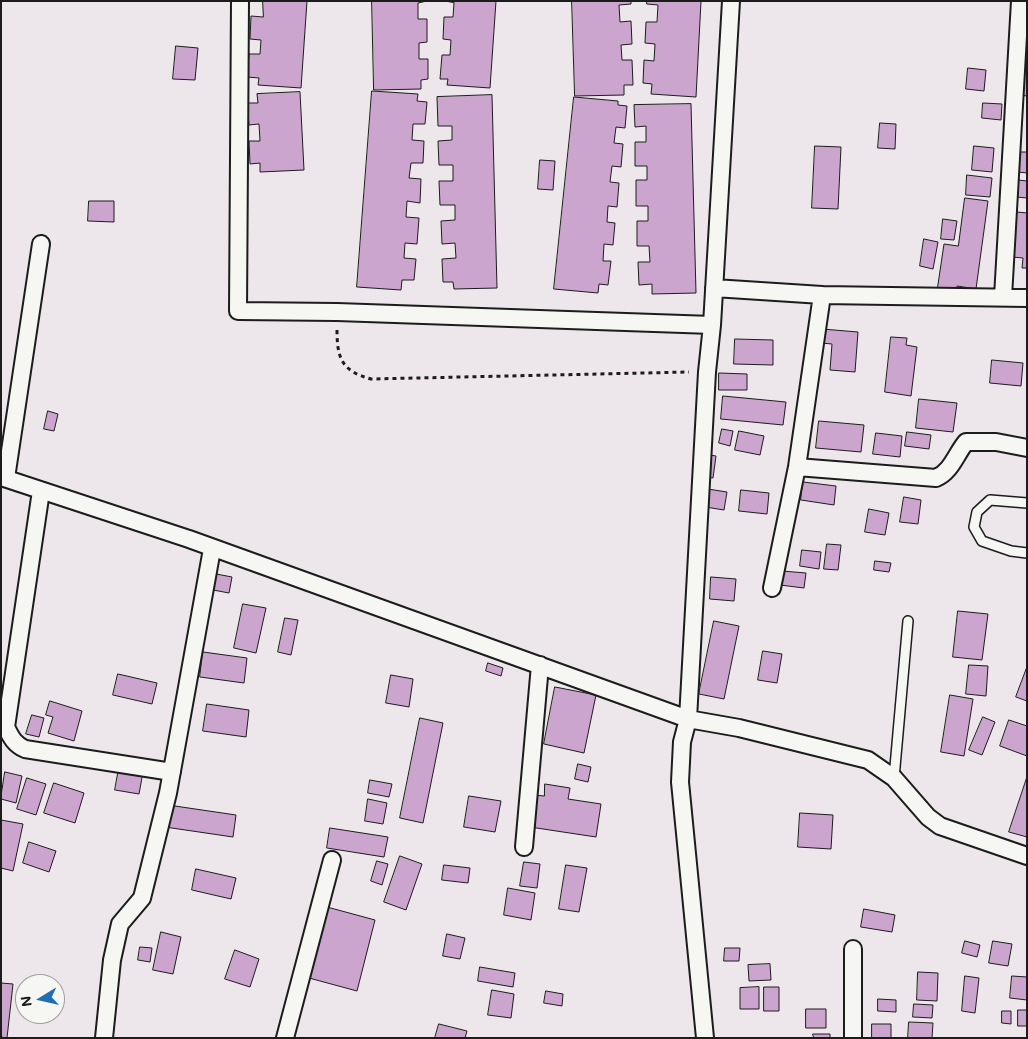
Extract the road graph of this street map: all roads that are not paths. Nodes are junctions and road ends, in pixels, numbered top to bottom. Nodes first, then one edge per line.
1 (240, 1) edge
2 (731, 1) edge
3 (1020, 1) edge
4 (41, 244) dead end
5 (714, 288) junction
6 (822, 295) junction
7 (1004, 297) junction
8 (1027, 298) edge
9 (712, 325) junction
10 (1027, 448) edge
11 (797, 466) junction
12 (4, 478) edge
13 (41, 490) junction
14 (1027, 503) edge
15 (212, 549) junction
16 (1027, 553) edge
17 (772, 588) dead end
18 (908, 621) dead end
19 (540, 665) junction
20 (688, 720) junction
21 (172, 772) junction
22 (894, 778) junction
23 (524, 847) dead end
24 (1027, 856) edge
25 (332, 860) dead end
26 (853, 949) dead end
27 (104, 1038) edge
28 (285, 1038) edge
29 (705, 1038) edge
30 (853, 1038) edge

1 - 9 street
2 - 5 street
3 - 7 street
4 - 12 street
5 - 6 street
5 - 9 street
6 - 7 street
6 - 11 street
7 - 8 street
9 - 20 street
10 - 11 street
11 - 17 street
12 - 13 street
13 - 15 street
13 - 21 street
14 - 16 lane
15 - 19 street
15 - 21 street
18 - 22 lane
19 - 20 street
19 - 23 street
20 - 22 street
20 - 29 street
21 - 27 street
22 - 24 street
25 - 28 street
26 - 30 street

